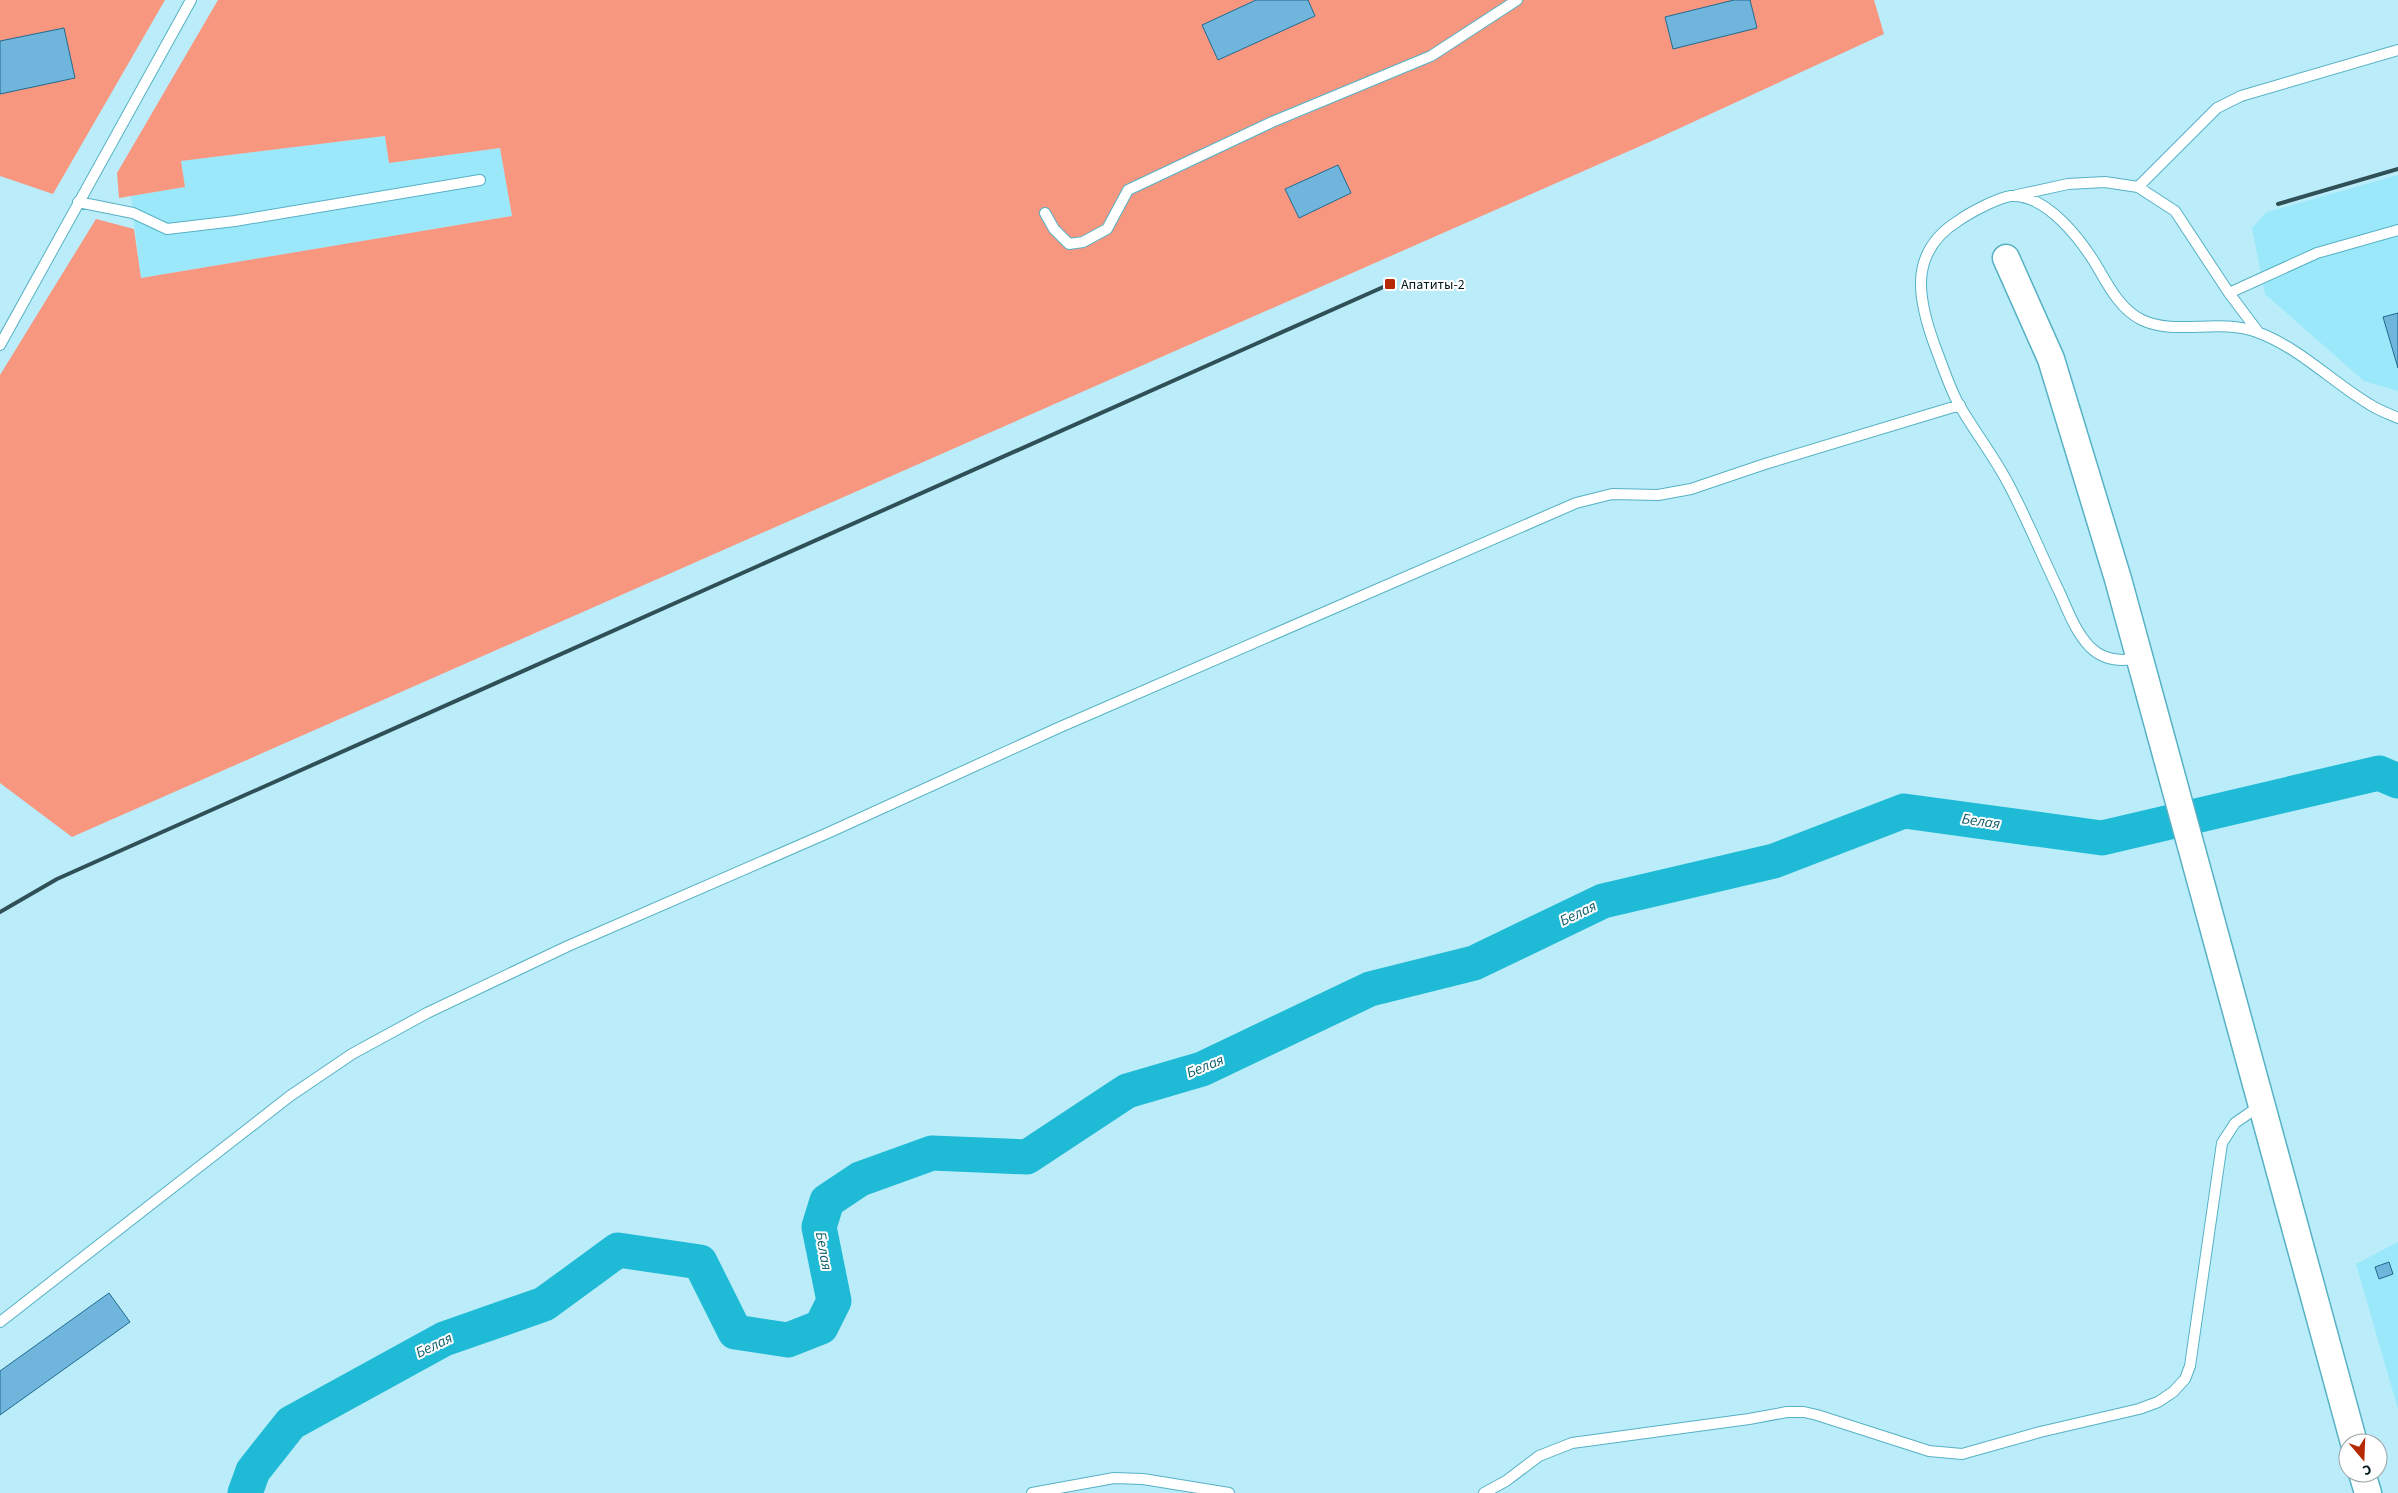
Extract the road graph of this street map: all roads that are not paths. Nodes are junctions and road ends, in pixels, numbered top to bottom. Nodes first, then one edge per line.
1 (191, 0) edge
2 (1517, 0) edge
3 (2398, 50) edge
4 (480, 180) dead end
5 (2138, 187) junction
6 (2011, 196) junction
7 (78, 202) junction
8 (1046, 213) dead end
9 (2398, 230) edge
10 (2006, 258) dead end
11 (2229, 293) junction
12 (2260, 333) junction
13 (0, 344) edge
14 (1960, 405) junction
15 (2398, 418) edge
16 (2140, 657) junction
17 (2262, 1104) junction
18 (0, 1322) edge
19 (2351, 1433) edge
20 (1032, 1493) edge
21 (1229, 1493) edge
22 (1484, 1493) edge

1 - 7 lane
2 - 8 lane
3 - 5 lane
4 - 7 lane
5 - 6 lane
5 - 11 lane
6 - 12 lane
6 - 14 lane
7 - 13 lane
9 - 11 lane
10 - 16 street
11 - 12 lane
12 - 15 lane
14 - 16 lane
14 - 18 lane
16 - 17 street
17 - 19 street
17 - 22 lane
20 - 21 lane

